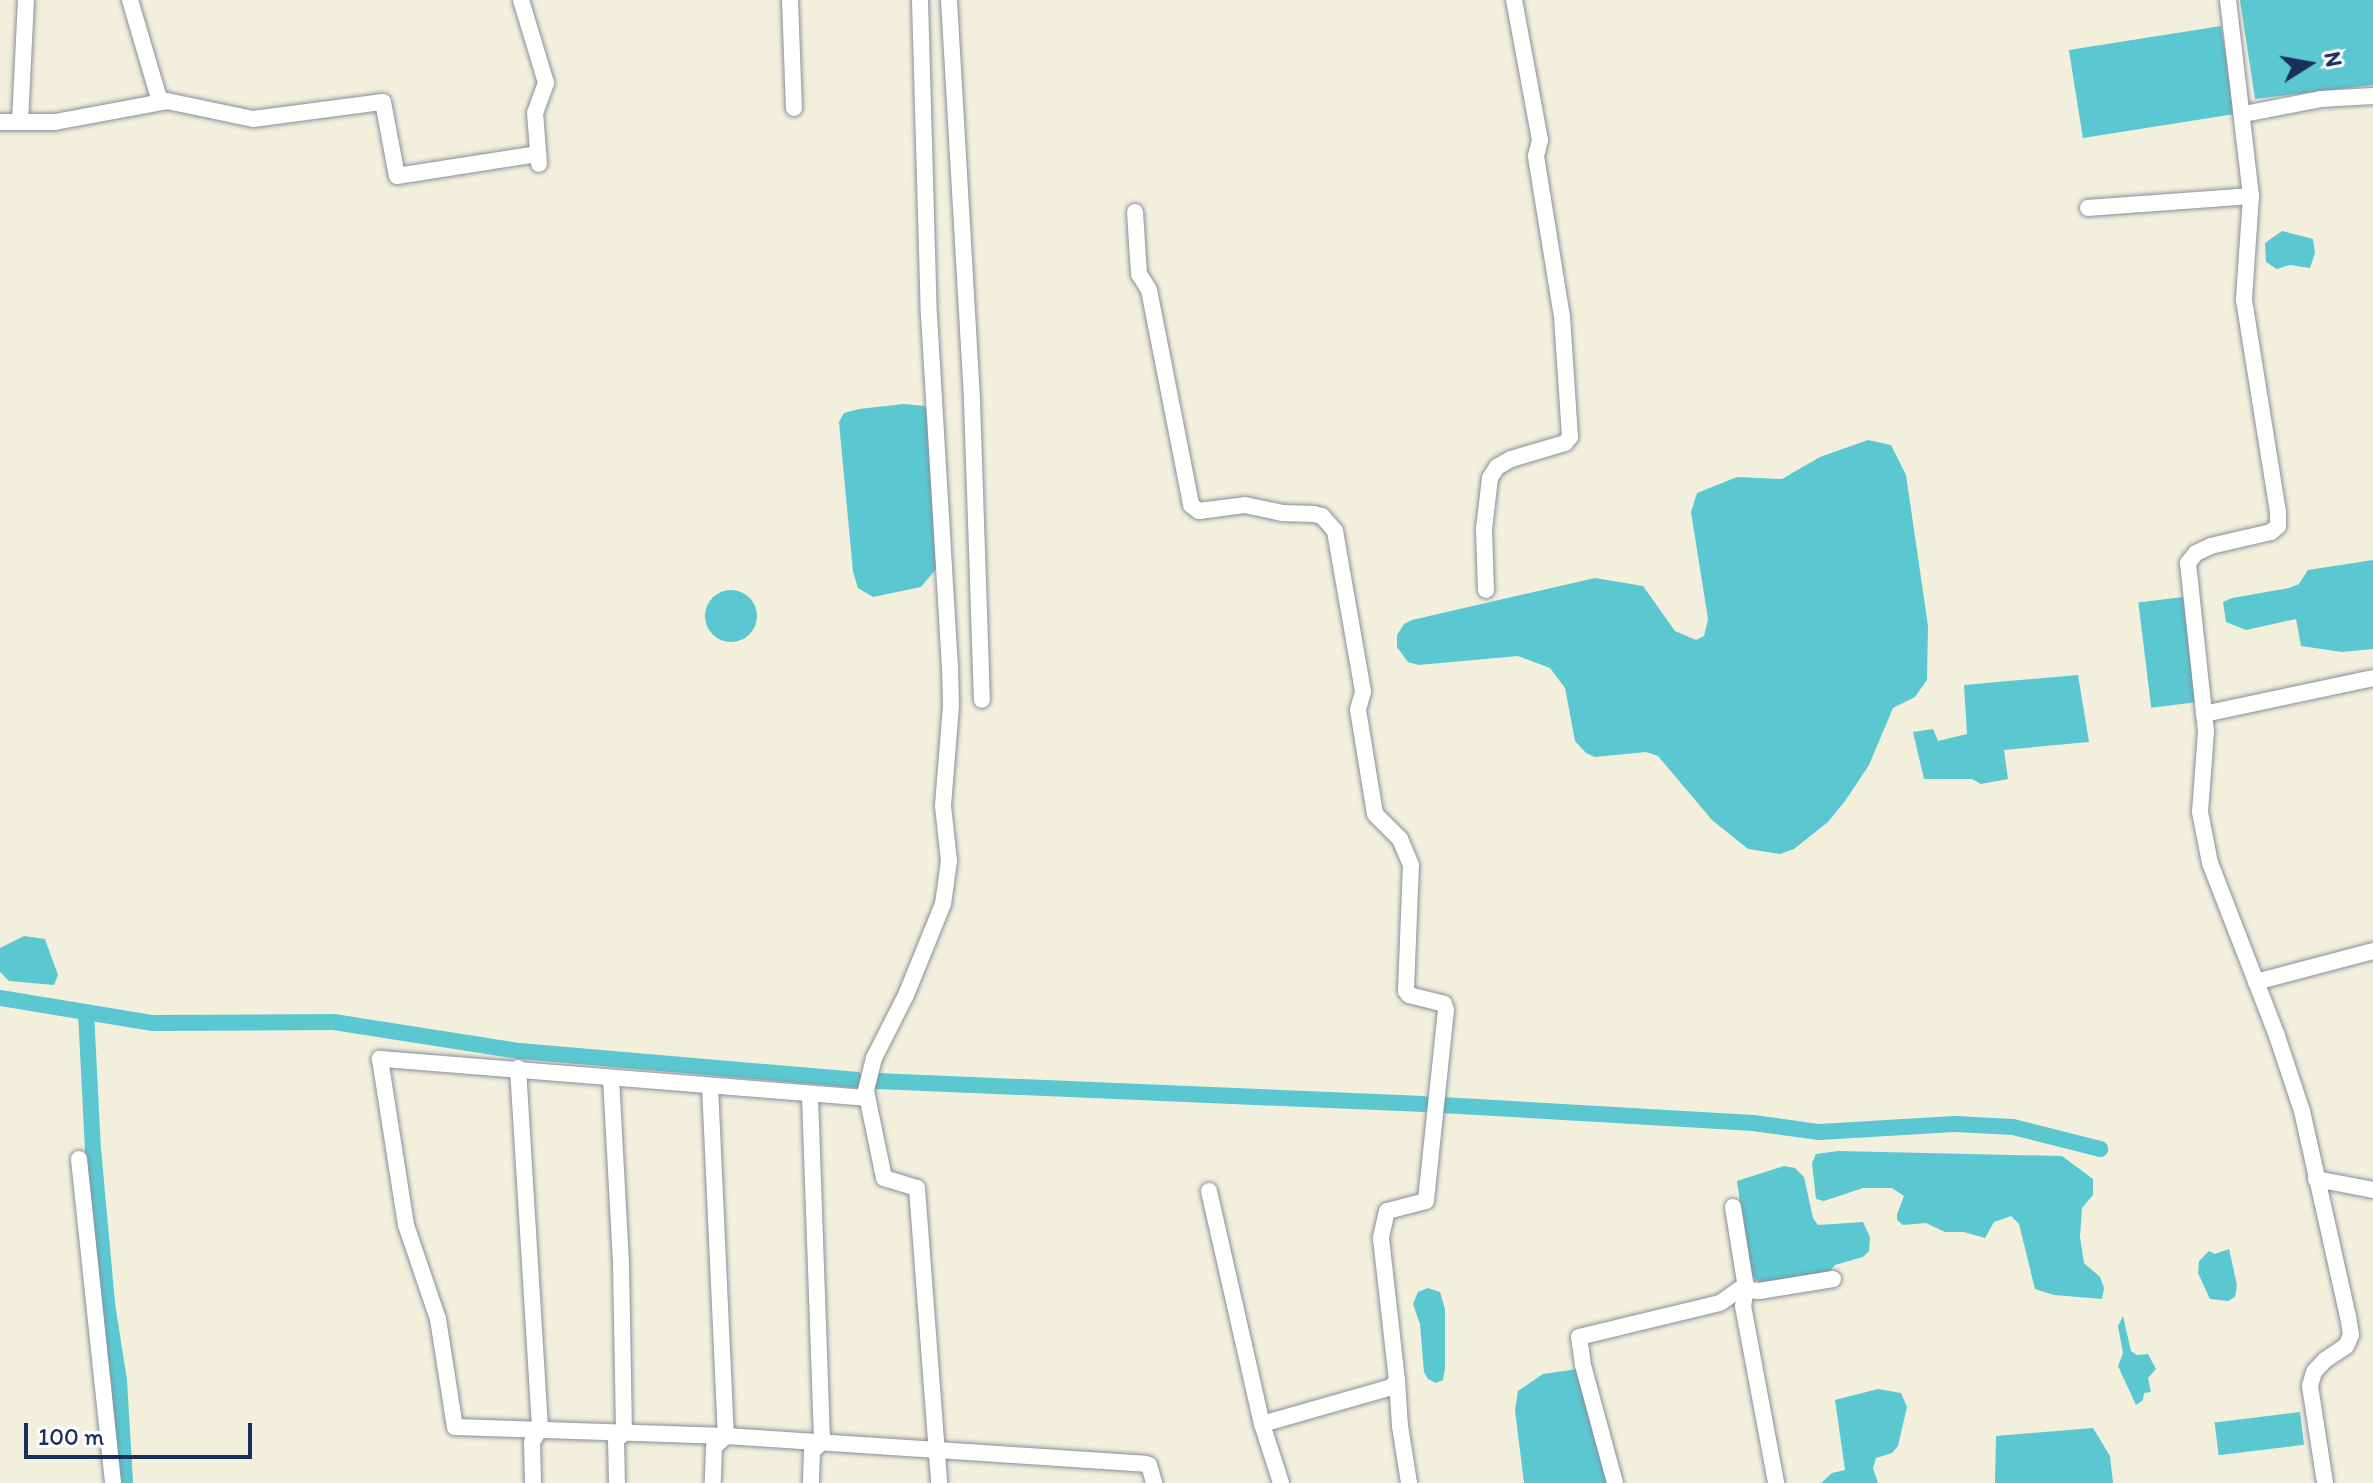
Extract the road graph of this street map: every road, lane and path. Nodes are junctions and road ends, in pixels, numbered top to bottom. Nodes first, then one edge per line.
1 (26, 0) edge
2 (130, 0) edge
3 (521, 0) edge
4 (790, 0) edge
5 (920, 0) edge
6 (949, 0) edge
7 (1514, 0) edge
8 (2228, 0) edge
9 (2373, 96) edge
10 (160, 102) junction
11 (794, 108) dead end
12 (2244, 114) junction
13 (0, 122) edge
14 (20, 122) junction
15 (2251, 196) junction
16 (2088, 208) dead end
17 (1135, 212) dead end
18 (1486, 590) dead end
19 (2373, 678) edge
20 (982, 700) dead end
21 (2204, 714) junction
22 (2373, 951) edge
23 (2256, 982) junction
24 (518, 1068) junction
25 (611, 1078) junction
26 (710, 1086) junction
27 (810, 1096) junction
28 (867, 1098) junction
29 (79, 1159) dead end
30 (2316, 1179) junction
31 (2373, 1190) edge
32 (1209, 1191) dead end
33 (1733, 1207) dead end
34 (1833, 1279) dead end
35 (1746, 1288) junction
36 (1397, 1380) junction
37 (1262, 1424) junction
38 (540, 1429) junction
39 (624, 1433) junction
40 (726, 1436) junction
41 (822, 1442) junction
42 (937, 1452) junction
43 (113, 1483) edge
44 (533, 1483) edge
45 (617, 1483) edge
46 (713, 1483) edge
47 (811, 1483) edge
48 (939, 1483) edge
49 (1154, 1483) edge
50 (1281, 1483) edge
51 (1409, 1483) edge
52 (1615, 1483) edge
53 (1776, 1483) edge
54 (2325, 1483) edge

1 - 14 street
2 - 10 street
3 - 10 street
4 - 11 street
5 - 28 street
6 - 20 street
7 - 18 street
8 - 12 street
9 - 12 street
10 - 14 street
12 - 15 street
13 - 14 street
15 - 16 street
15 - 21 street
17 - 36 street
19 - 21 street
21 - 23 street
22 - 23 street
23 - 30 street
24 - 25 street
24 - 38 street
24 - 38 street
25 - 26 street
25 - 39 street
26 - 27 street
26 - 40 street
27 - 28 street
27 - 41 street
28 - 42 street
29 - 43 street
30 - 31 street
30 - 54 street
32 - 37 street
33 - 35 street
34 - 35 street
35 - 52 street
35 - 53 street
36 - 37 street
36 - 51 street
37 - 50 street
38 - 39 street
38 - 44 street
39 - 40 street
39 - 45 street
40 - 41 street
40 - 46 street
41 - 42 street
41 - 47 street
42 - 48 street
42 - 49 street

